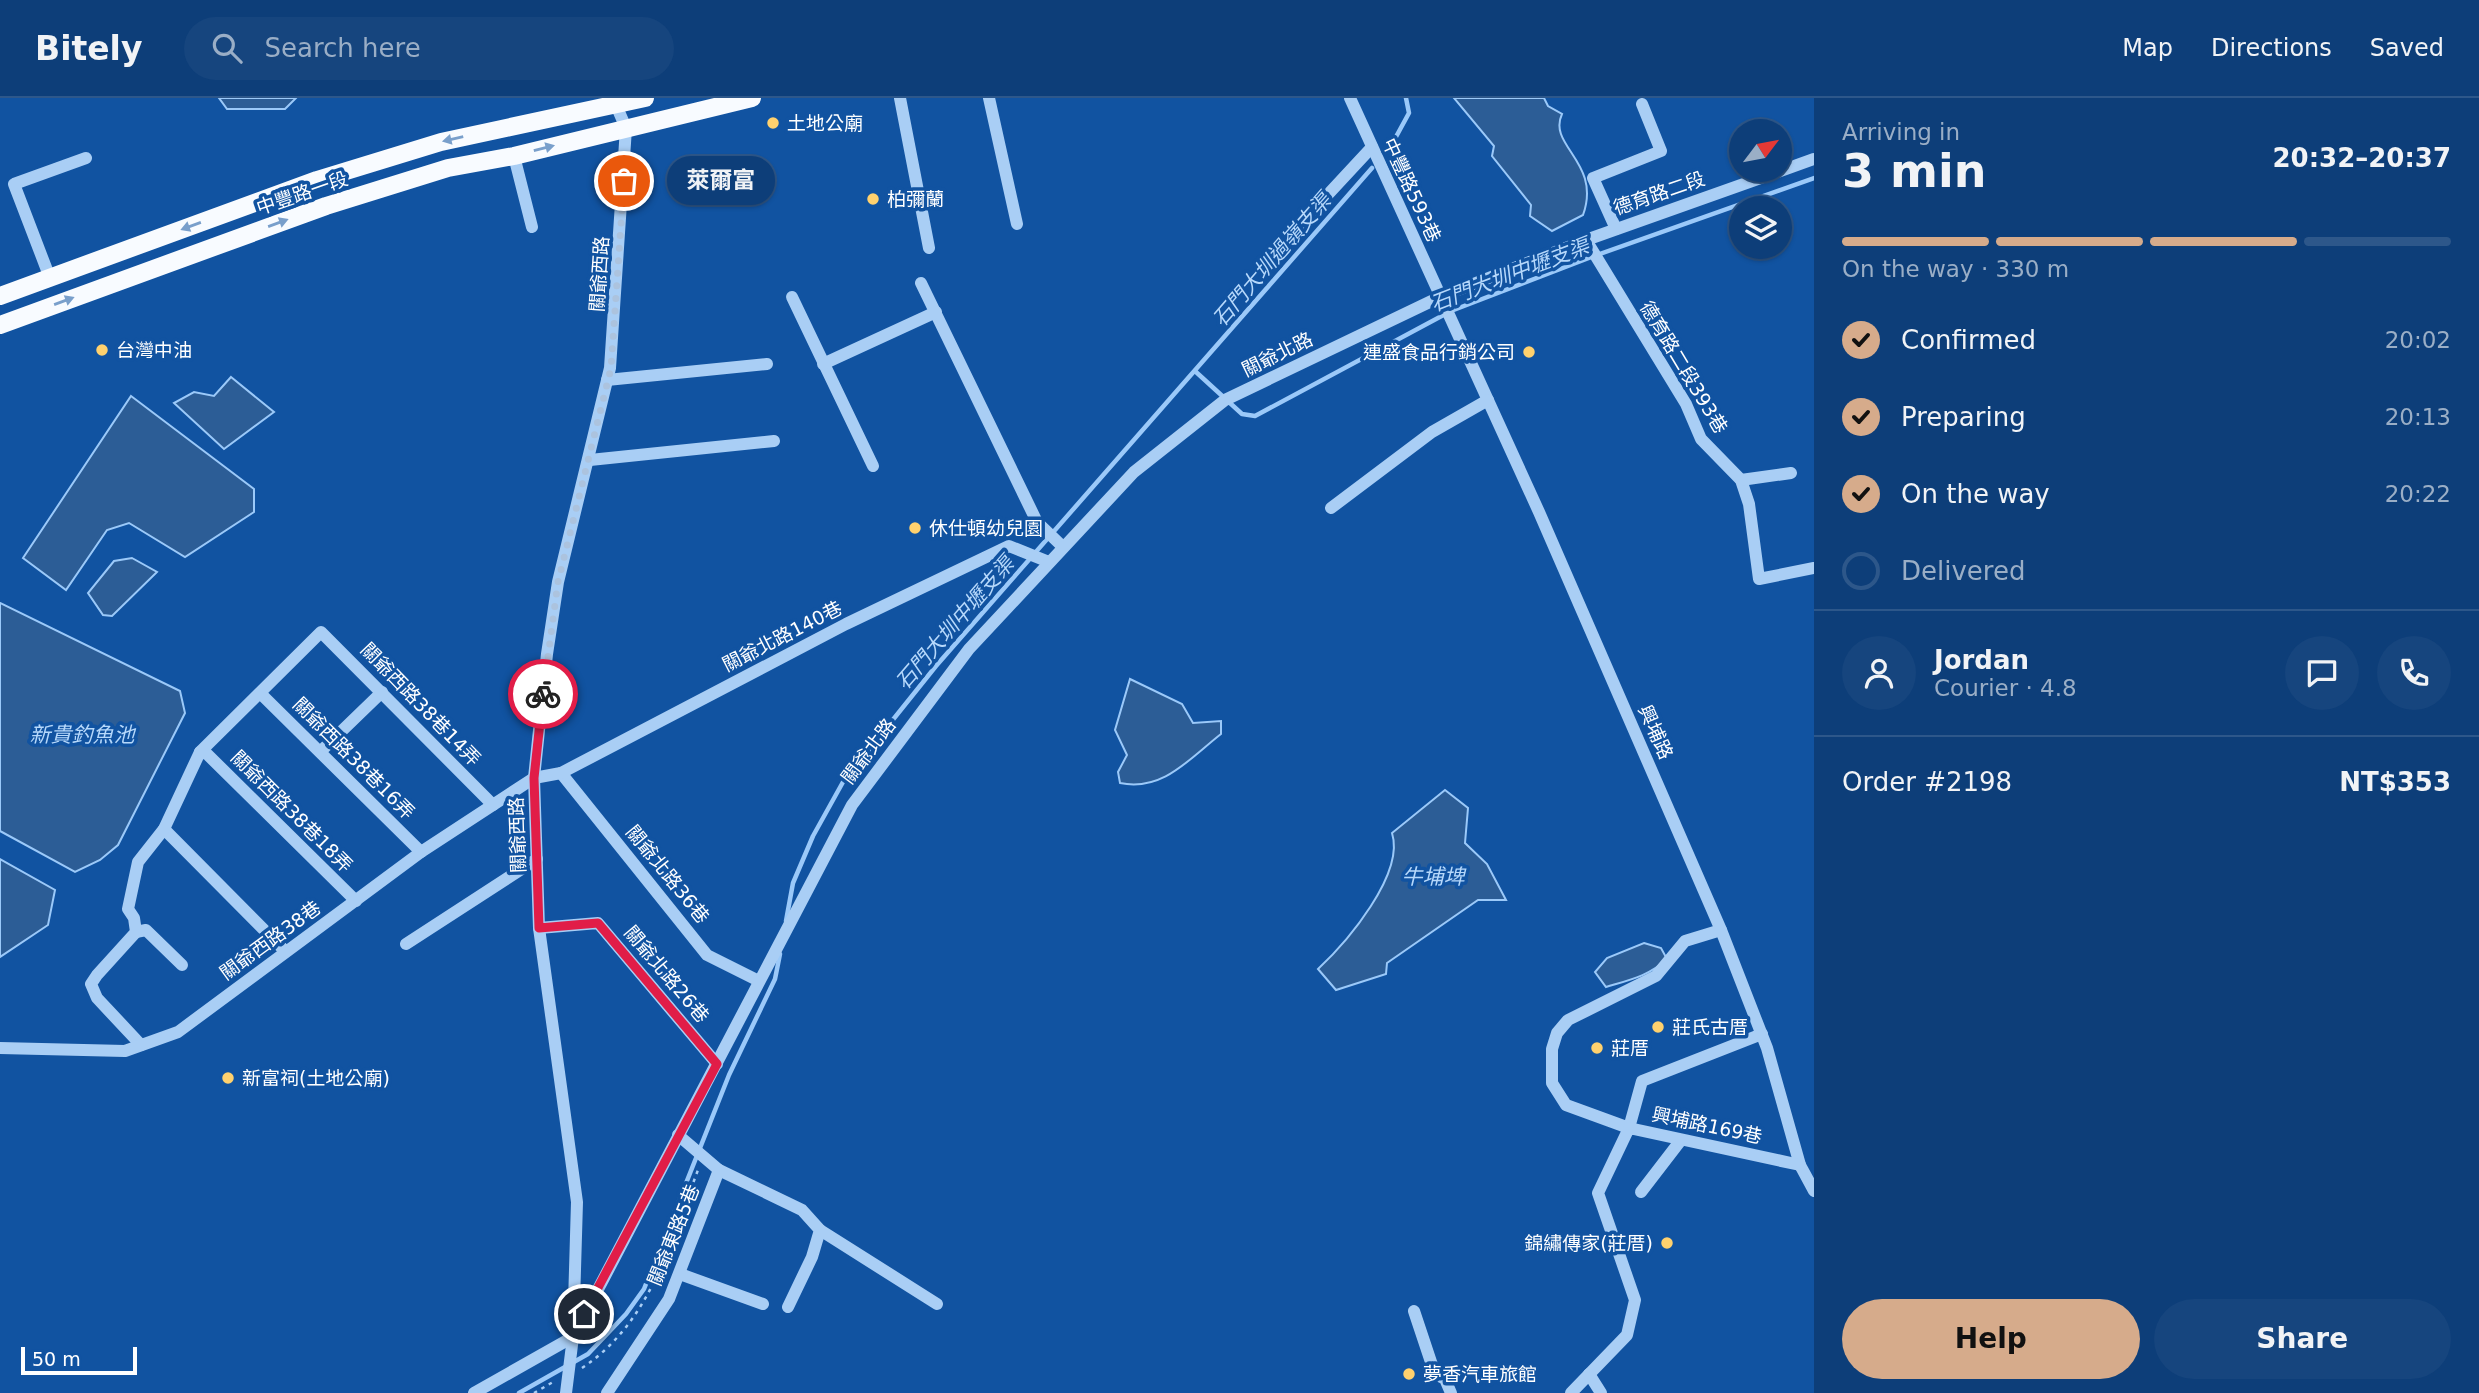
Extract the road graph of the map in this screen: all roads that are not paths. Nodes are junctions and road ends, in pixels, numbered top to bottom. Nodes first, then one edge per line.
1 (645, 98) edge
2 (752, 98) edge
3 (900, 98) edge
4 (989, 98) edge
5 (1350, 98) edge
6 (617, 101) edge
7 (1642, 104) dead end
8 (626, 128) junction
9 (1372, 147) junction
10 (514, 156) junction
11 (86, 158) dead end
12 (1814, 159) edge
13 (1017, 224) dead end
14 (532, 227) dead end
15 (1616, 229) junction
16 (1586, 240) junction
17 (1281, 245) dead end
18 (929, 248) dead end
19 (50, 278) junction
20 (921, 283) dead end
21 (0, 296) edge
22 (792, 297) dead end
23 (1440, 297) junction
24 (936, 312) junction
25 (0, 325) edge
26 (766, 364) dead end
27 (823, 364) junction
28 (607, 380) junction
29 (1488, 400) junction
30 (774, 441) dead end
31 (590, 460) junction
32 (873, 466) dead end
33 (1791, 473) dead end
34 (1741, 480) junction
35 (1331, 508) dead end
36 (1063, 547) junction
37 (1049, 562) junction
38 (1814, 568) edge
39 (260, 692) junction
40 (383, 692) junction
41 (321, 751) junction
42 (200, 752) junction
43 (562, 773) junction
44 (534, 778) junction
45 (493, 806) junction
46 (164, 829) junction
47 (421, 852) junction
48 (537, 859) junction
49 (356, 901) junction
50 (539, 928) junction
51 (1721, 930) junction
52 (136, 932) junction
53 (406, 944) dead end
54 (285, 951) junction
55 (182, 965) dead end
56 (759, 981) junction
57 (1762, 1034) junction
58 (141, 1045) junction
59 (0, 1048) edge
60 (717, 1064) junction
61 (1629, 1128) junction
62 (678, 1135) junction
63 (1681, 1140) junction
64 (1800, 1165) junction
65 (719, 1170) junction
66 (1814, 1191) edge
67 (1641, 1192) dead end
68 (820, 1230) junction
69 (680, 1274) junction
70 (763, 1304) dead end
71 (937, 1304) dead end
72 (788, 1307) dead end
73 (1414, 1311) dead end
74 (573, 1337) junction
75 (1589, 1374) junction
76 (474, 1393) edge
77 (566, 1393) edge
78 (607, 1393) edge
79 (1451, 1393) edge
80 (1571, 1393) edge
81 (1601, 1393) edge

1 - 6 main road, 中豐路一段
2 - 8 main road, 中豐路一段
3 - 18 street
4 - 13 street
5 - 9 street, 中豐路593巷
6 - 8 street
6 -> 19 main road, 中豐路一段
7 - 15 street
10 -> 8 main road, 中豐路一段
8 - 28 street, 關爺西路
9 - 17 street
9 - 23 street, 中豐路593巷
10 - 14 street
25 -> 10 main road, 中豐路一段
11 - 19 street
12 - 15 street, 德育路二段
15 - 16 street, 德育路二段
16 - 23 street, 德育路二段
16 - 34 street, 德育路二段393巷
19 - 21 main road, 中豐路一段
20 - 24 street
22 - 27 street
23 - 29 street, 興埔路
23 - 36 street, 關爺北路
24 - 27 street
24 - 36 street
26 - 28 street
27 - 32 street
28 - 31 street, 關爺西路
29 - 35 street
29 - 51 street, 興埔路
30 - 31 street
31 - 44 street, 關爺西路
33 - 34 street
34 - 38 street, 德育路二段393巷
36 - 37 street, 關爺北路
37 - 43 street, 關爺北路140巷
37 - 56 street, 關爺北路
39 - 40 street, 關爺西路38巷14弄
39 - 41 street, 關爺西路38巷16弄
39 - 42 street
40 - 41 street
40 - 45 street, 關爺西路38巷14弄
41 - 47 street, 關爺西路38巷16弄
42 - 46 street
42 - 49 street, 關爺西路38巷18弄
43 - 44 street, 關爺北路140巷
43 - 56 street, 關爺北路36巷
44 - 45 street, 關爺西路38巷
44 - 48 street, 關爺西路
45 - 47 street, 關爺西路38巷
46 - 52 street
46 - 54 street
47 - 49 street, 關爺西路38巷
48 - 50 street, 關爺西路
48 - 53 street
49 - 54 street, 關爺西路38巷
50 - 60 street, 關爺北路26巷
50 - 74 street, 關爺西路
51 - 57 street, 興埔路
51 - 61 street
52 - 55 street
52 - 58 street
54 - 58 street, 關爺西路38巷
56 - 60 street, 關爺北路
57 - 61 street
57 - 64 street, 興埔路
58 - 59 street, 關爺西路38巷
60 - 62 street, 關爺北路
61 - 63 street, 興埔路169巷
61 - 75 street, 興埔路169巷
62 - 65 street, 關爺東路5巷
62 - 74 street, 關爺北路
63 - 64 street, 興埔路169巷
63 - 67 street
64 - 66 street, 興埔路
65 - 68 street
65 - 69 street, 關爺東路5巷
68 - 71 street
68 - 72 street
69 - 70 street
69 - 78 street, 關爺東路5巷
73 - 79 street
74 - 76 street
74 - 77 street
75 - 80 street, 興埔路169巷
75 - 81 street

